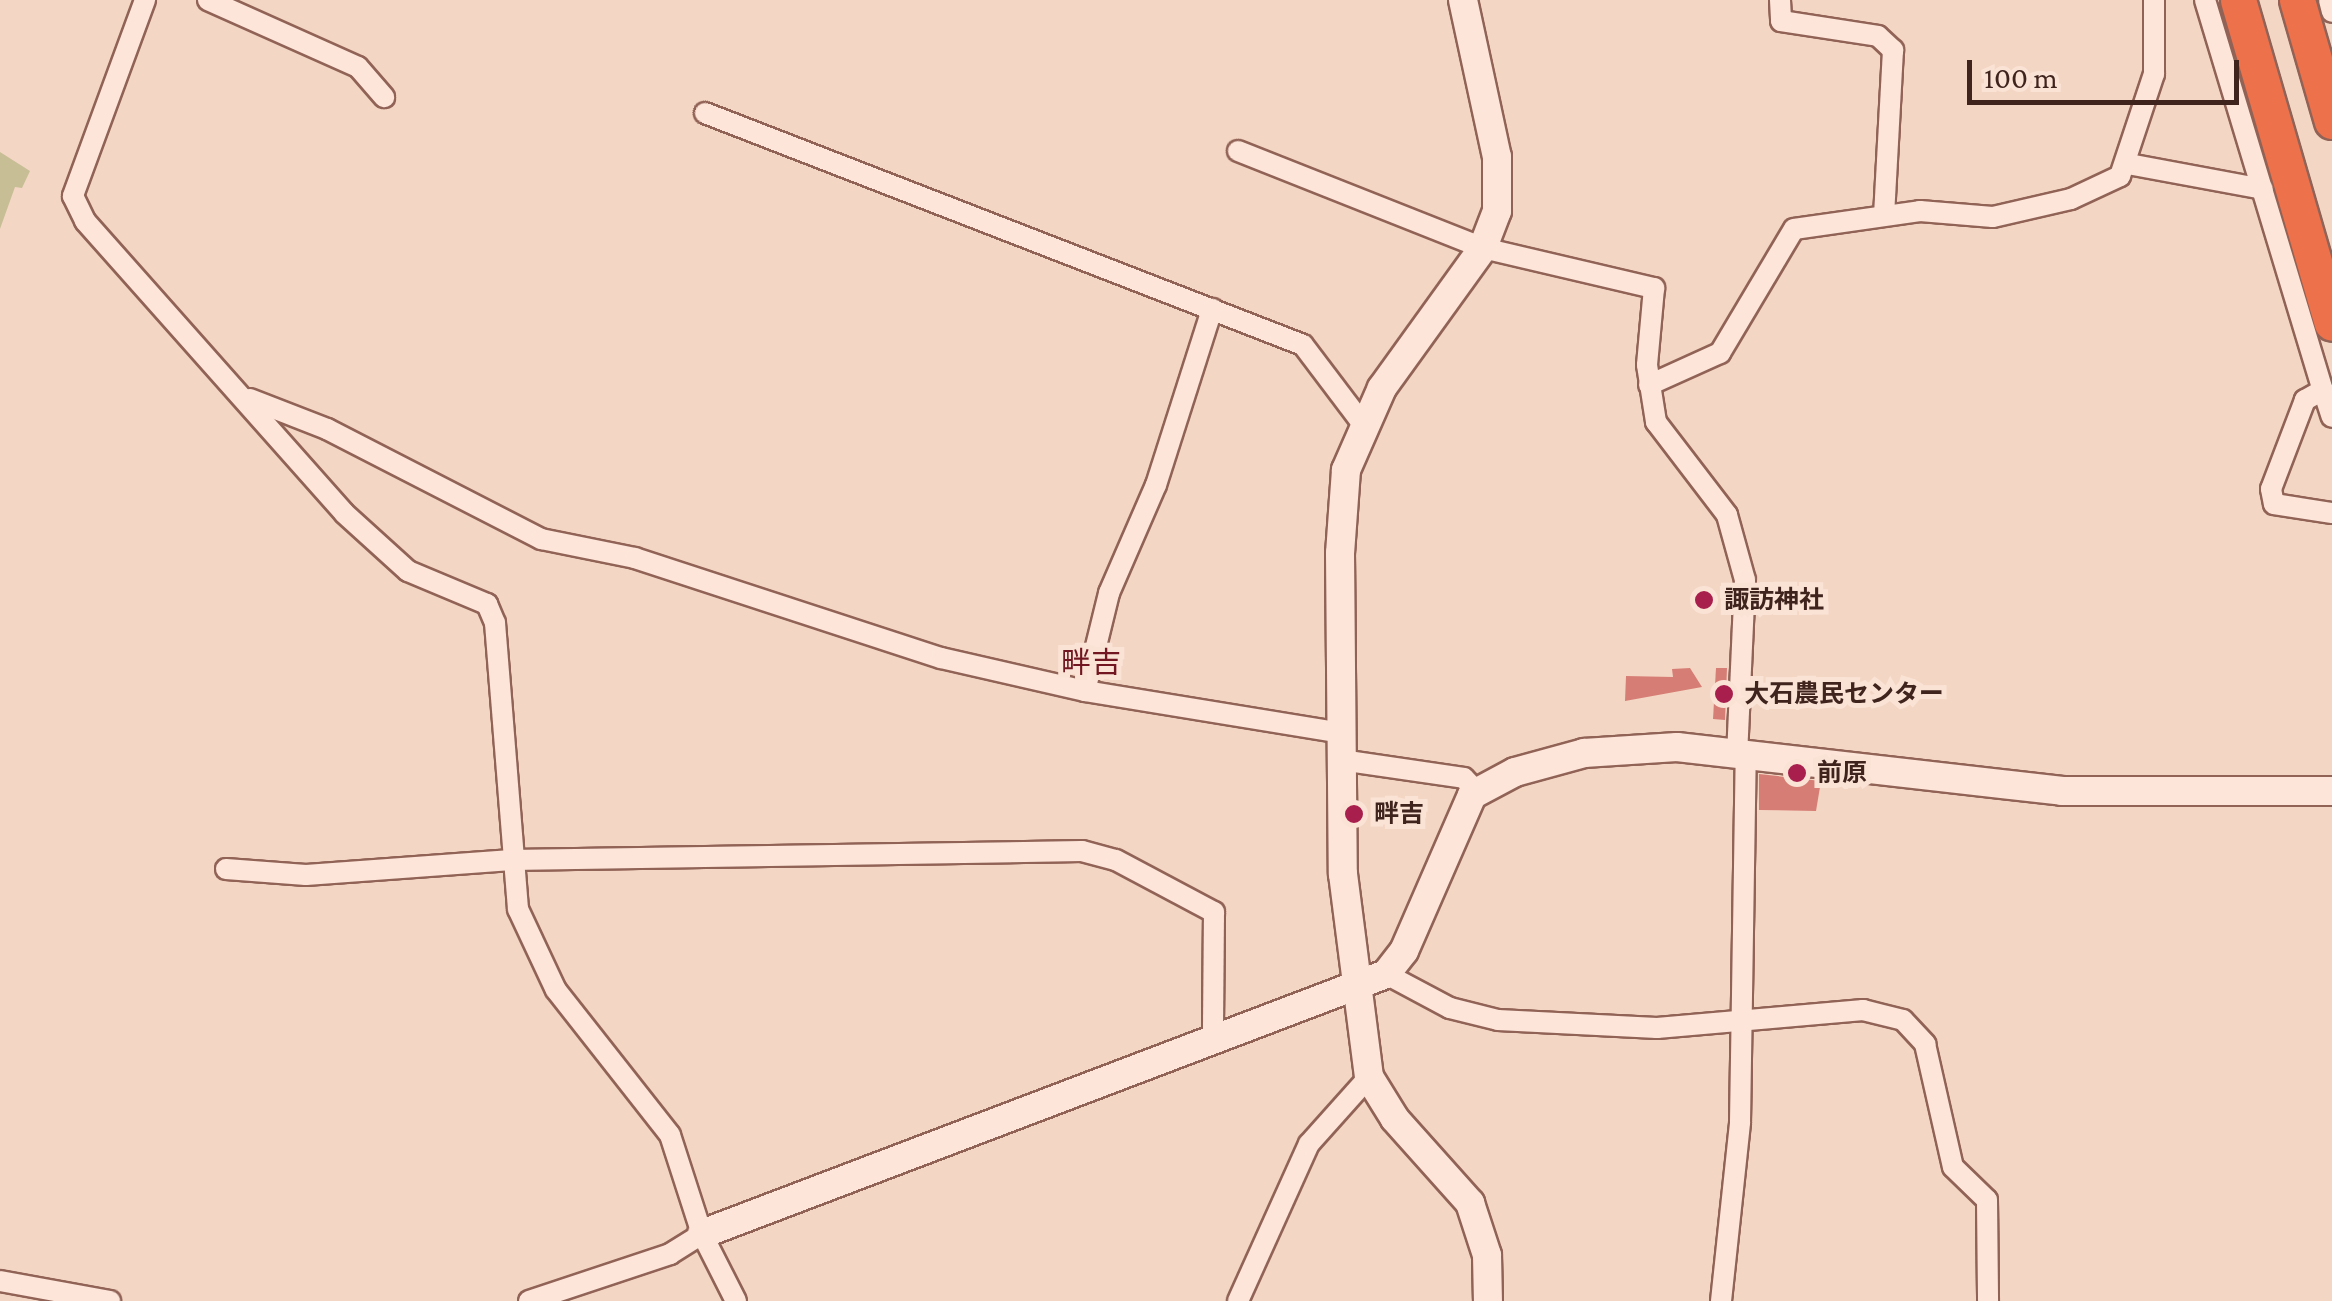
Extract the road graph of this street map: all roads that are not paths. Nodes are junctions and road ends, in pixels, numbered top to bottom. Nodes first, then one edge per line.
1 (146, 0) edge
2 (208, 0) edge
3 (1463, 0) edge
4 (1780, 0) edge
5 (2154, 0) edge
6 (2205, 0) edge
7 (2238, 0) edge
8 (2297, 0) edge
9 (2329, 0) edge
10 (2332, 12) edge
11 (2248, 36) junction
12 (2224, 62) junction
13 (384, 97) dead end
14 (705, 113) dead end
15 (2332, 122) edge
16 (1238, 152) dead end
17 (2128, 164) junction
18 (2263, 189) junction
19 (1884, 214) junction
20 (1483, 248) junction
21 (1212, 309) junction
22 (2332, 323) edge
23 (1649, 385) junction
24 (2323, 390) junction
25 (243, 396) junction
26 (2332, 417) edge
27 (1362, 423) junction
28 (2332, 513) edge
29 (1085, 691) junction
30 (1341, 746) junction
31 (1741, 754) junction
32 (2332, 791) edge
33 (1476, 792) junction
34 (511, 860) junction
35 (226, 868) dead end
36 (1372, 978) junction
37 (1739, 1019) junction
38 (1213, 1036) junction
39 (1368, 1076) junction
40 (702, 1234) junction
41 (0, 1281) edge
42 (110, 1301) edge
43 (529, 1301) edge
44 (736, 1301) edge
45 (1238, 1301) edge
46 (1488, 1301) edge
47 (1721, 1301) edge
48 (1988, 1301) edge

1 - 25 street
2 - 13 street
3 - 20 street
4 - 19 street
5 - 17 street
6 - 12 street
7 - 11 highway
8 - 15 highway
9 - 10 street
11 - 12 street
11 - 22 highway
12 - 18 street
14 - 21 street
16 - 20 street
17 - 18 street
17 - 19 street
18 - 24 street
19 - 23 street
20 - 23 street
20 - 27 street
21 - 27 street
21 - 29 street
23 - 31 street
24 - 26 street
24 - 28 street
25 - 29 street
25 - 34 street
27 - 30 street
29 - 30 street
30 - 33 street
30 - 36 street
31 - 32 street
31 - 33 street
31 - 37 street
33 - 36 street
34 - 35 street
34 - 38 street
34 - 40 street
36 - 37 street
36 - 38 street
36 - 39 street
37 - 47 street
37 - 48 street
38 - 40 street
39 - 45 street
39 - 46 street
40 - 43 street
40 - 44 street
41 - 42 street

